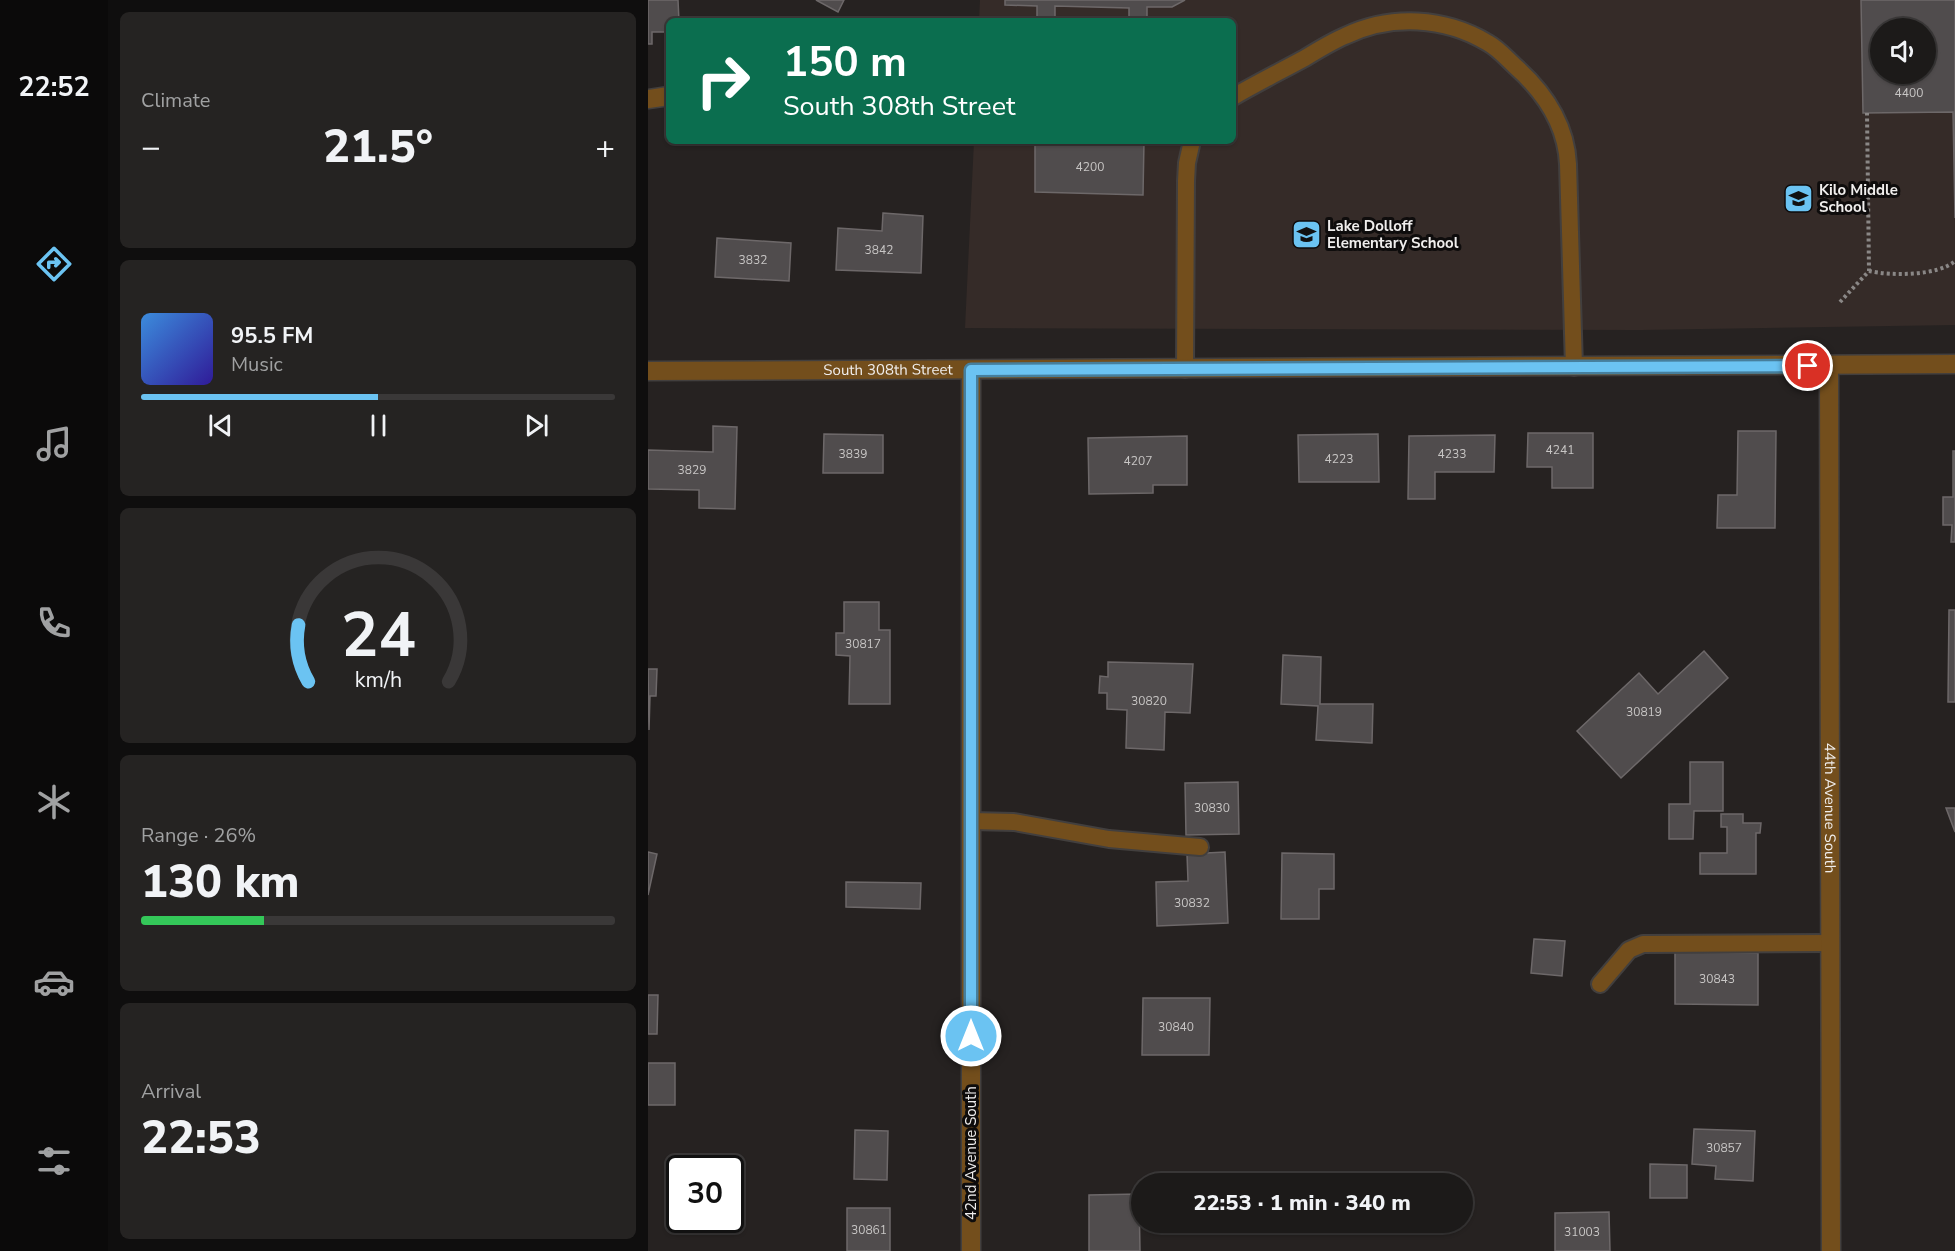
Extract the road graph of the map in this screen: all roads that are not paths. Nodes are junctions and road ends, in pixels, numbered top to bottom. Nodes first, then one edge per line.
1 (1236, 95) edge
2 (666, 96) edge
3 (648, 99) edge
4 (1191, 144) edge
5 (1955, 364) edge
6 (1829, 366) junction
7 (1574, 367) junction
8 (1185, 369) junction
9 (971, 370) junction
10 (648, 371) edge
11 (971, 821) junction
12 (1200, 847) dead end
13 (1830, 943) junction
14 (1600, 984) dead end
15 (971, 1251) edge
16 (1831, 1251) edge

1 - 7 lane
2 - 3 street
4 - 8 lane
5 - 6 street, South 308th Street
6 - 7 street, South 308th Street
6 - 13 street, 44th Avenue South
7 - 8 street, South 308th Street
8 - 9 street, South 308th Street
9 - 10 street, South 308th Street
9 - 11 street, 42nd Avenue South
11 - 12 lane
11 - 15 street, 42nd Avenue South
13 - 14 lane
13 - 16 street, 44th Avenue South

